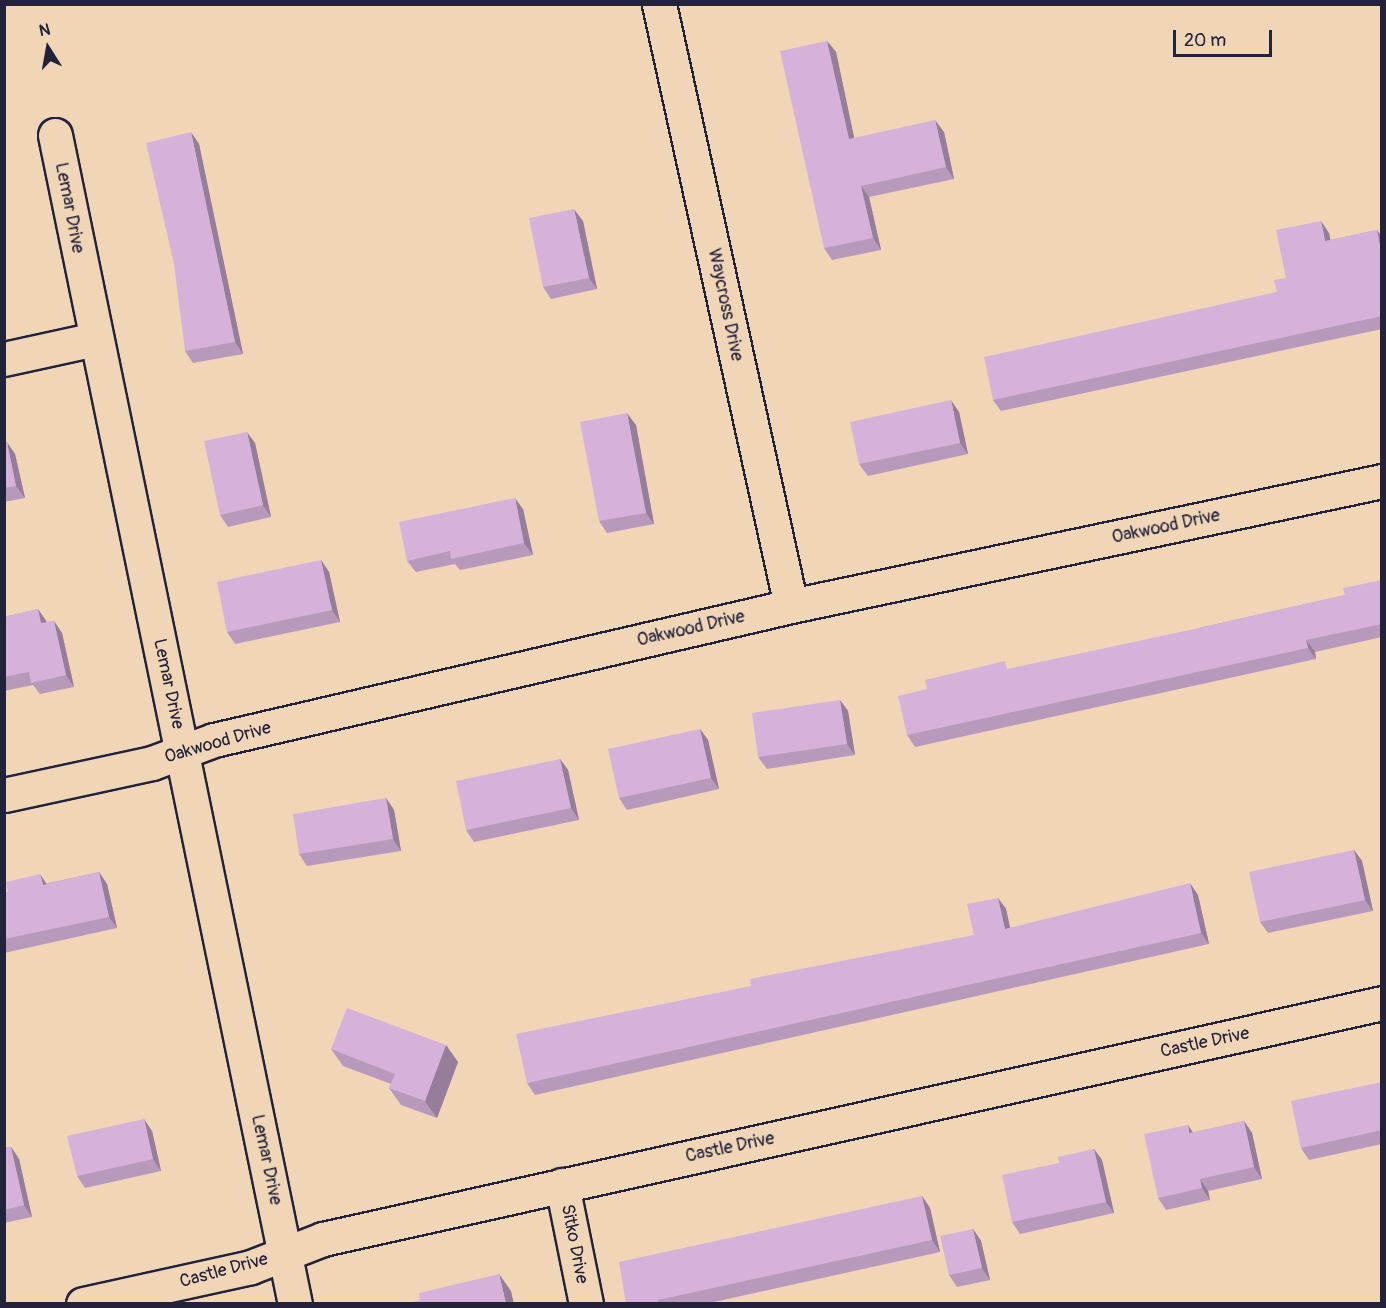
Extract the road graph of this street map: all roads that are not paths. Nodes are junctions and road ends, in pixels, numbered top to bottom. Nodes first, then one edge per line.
1 (659, 4) edge
2 (55, 135) dead end
3 (96, 339) junction
4 (4, 359) edge
5 (1382, 481) edge
6 (791, 606) junction
7 (183, 752) junction
8 (4, 795) edge
9 (1382, 1004) edge
10 (562, 1185) junction
11 (285, 1253) junction
12 (83, 1304) edge
13 (295, 1304) edge
14 (586, 1304) edge

1 - 6 street, Waycross Drive
2 - 3 street, Lemar Drive
3 - 4 street
3 - 7 street, Lemar Drive
5 - 6 street, Oakwood Drive
6 - 7 street, Oakwood Drive
7 - 8 street, Oakwood Drive
7 - 11 street, Lemar Drive
9 - 10 street, Castle Drive
10 - 11 street, Castle Drive
10 - 14 street, Sitko Drive
11 - 12 street, Castle Drive
11 - 13 street, Lemar Drive

